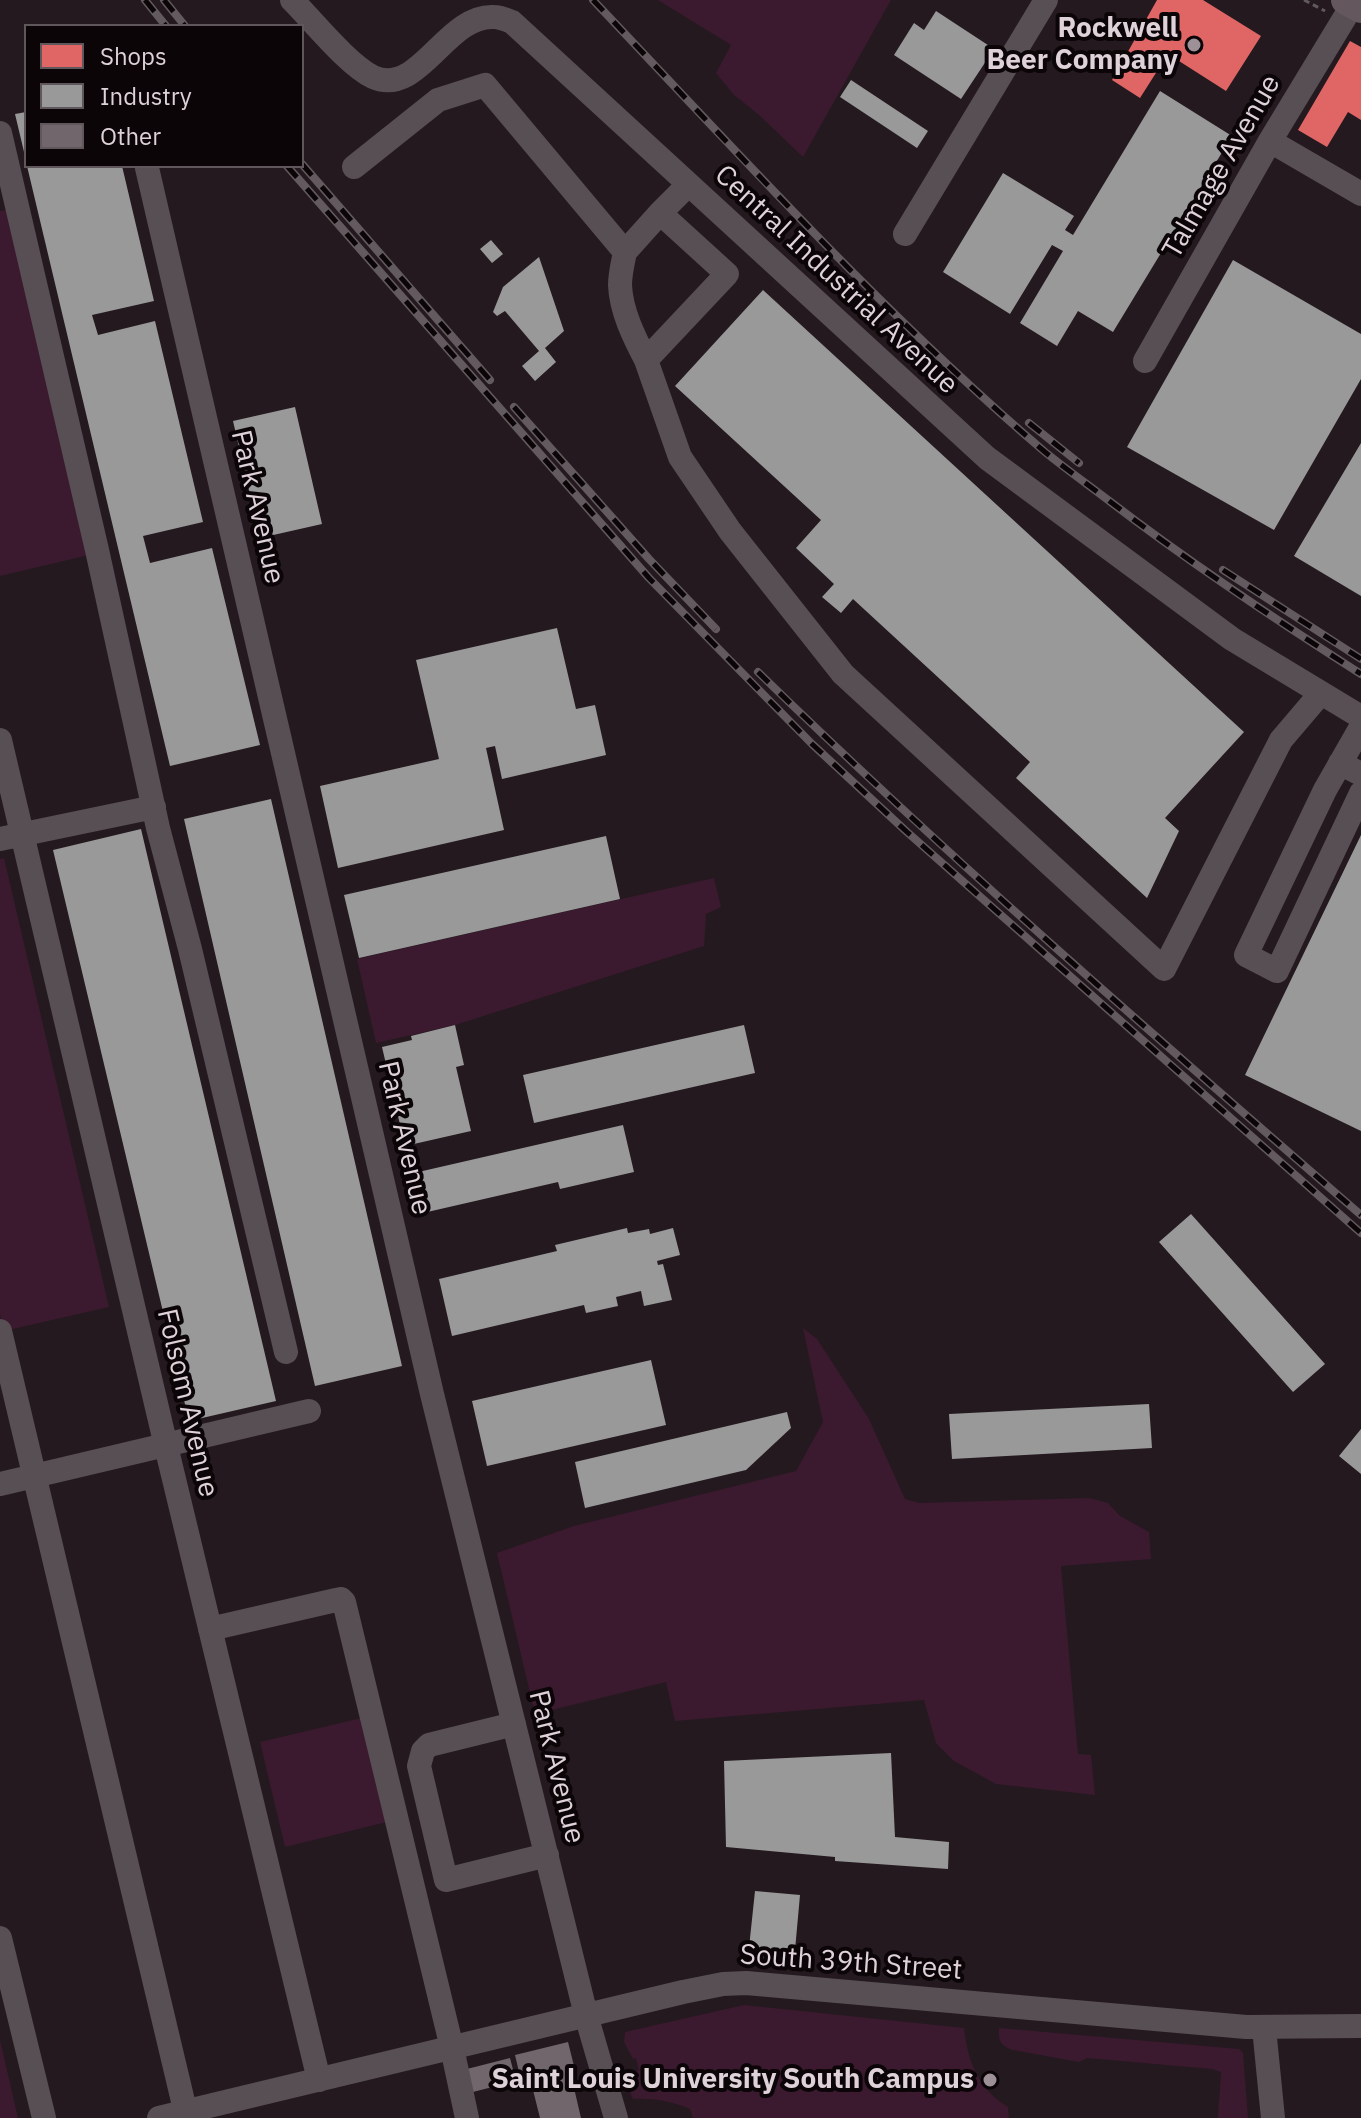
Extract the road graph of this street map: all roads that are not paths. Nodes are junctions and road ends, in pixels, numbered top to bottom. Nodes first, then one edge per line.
1 (292, 0) edge
2 (1046, 0) edge
3 (1353, 4) edge
4 (0, 133) edge
5 (1270, 141) junction
6 (354, 167) dead end
7 (147, 168) edge
8 (688, 185) junction
9 (1361, 194) edge
10 (660, 213) junction
11 (905, 234) dead end
12 (625, 252) junction
13 (646, 360) junction
14 (1145, 361) dead end
15 (1321, 693) junction
16 (1361, 717) edge
17 (1361, 727) edge
18 (0, 740) edge
19 (1350, 768) edge
20 (1361, 793) edge
21 (154, 807) junction
22 (11, 837) edge
23 (0, 1331) edge
24 (286, 1352) dead end
25 (309, 1411) dead end
26 (166, 1446) junction
27 (35, 1476) junction
28 (0, 1484) edge
29 (210, 1629) junction
30 (514, 1724) junction
31 (547, 1855) junction
32 (0, 1938) edge
33 (586, 2015) junction
34 (1361, 2026) edge
35 (1264, 2028) junction
36 (452, 2048) junction
37 (319, 2080) junction
38 (185, 2115) edge
39 (44, 2118) edge
40 (159, 2118) edge
41 (467, 2118) edge
42 (616, 2118) edge
43 (1273, 2118) edge

1 - 8 street, Central Industrial Avenue
2 - 11 street
3 - 5 street, Talmage Avenue
4 - 21 street
5 - 9 street
5 - 14 street, Talmage Avenue
6 - 12 street
7 - 30 street, Park Avenue
8 - 10 street
8 - 15 street, Central Industrial Avenue
10 - 12 street
10 - 13 street
12 - 13 street
13 - 15 street
15 - 16 street, Central Industrial Avenue
17 - 19 street
18 - 22 street, Folsom Avenue
19 - 20 street
21 - 22 street
21 - 24 street
22 - 26 street, Folsom Avenue
23 - 27 street
25 - 26 street
26 - 27 street
26 - 29 street, Folsom Avenue
27 - 28 street
27 - 38 street
29 - 36 street
29 - 37 street, Folsom Avenue
30 - 31 street, Park Avenue
30 - 31 street
31 - 33 street, Park Avenue
32 - 39 street
33 - 35 street, South 39th Street
33 - 36 street, South 39th Street
33 - 42 street, Park Avenue
34 - 35 street, South 39th Street
35 - 43 street
36 - 37 street, South 39th Street
36 - 41 street
37 - 38 street, South 39th Street
38 - 40 street, South 39th Street

